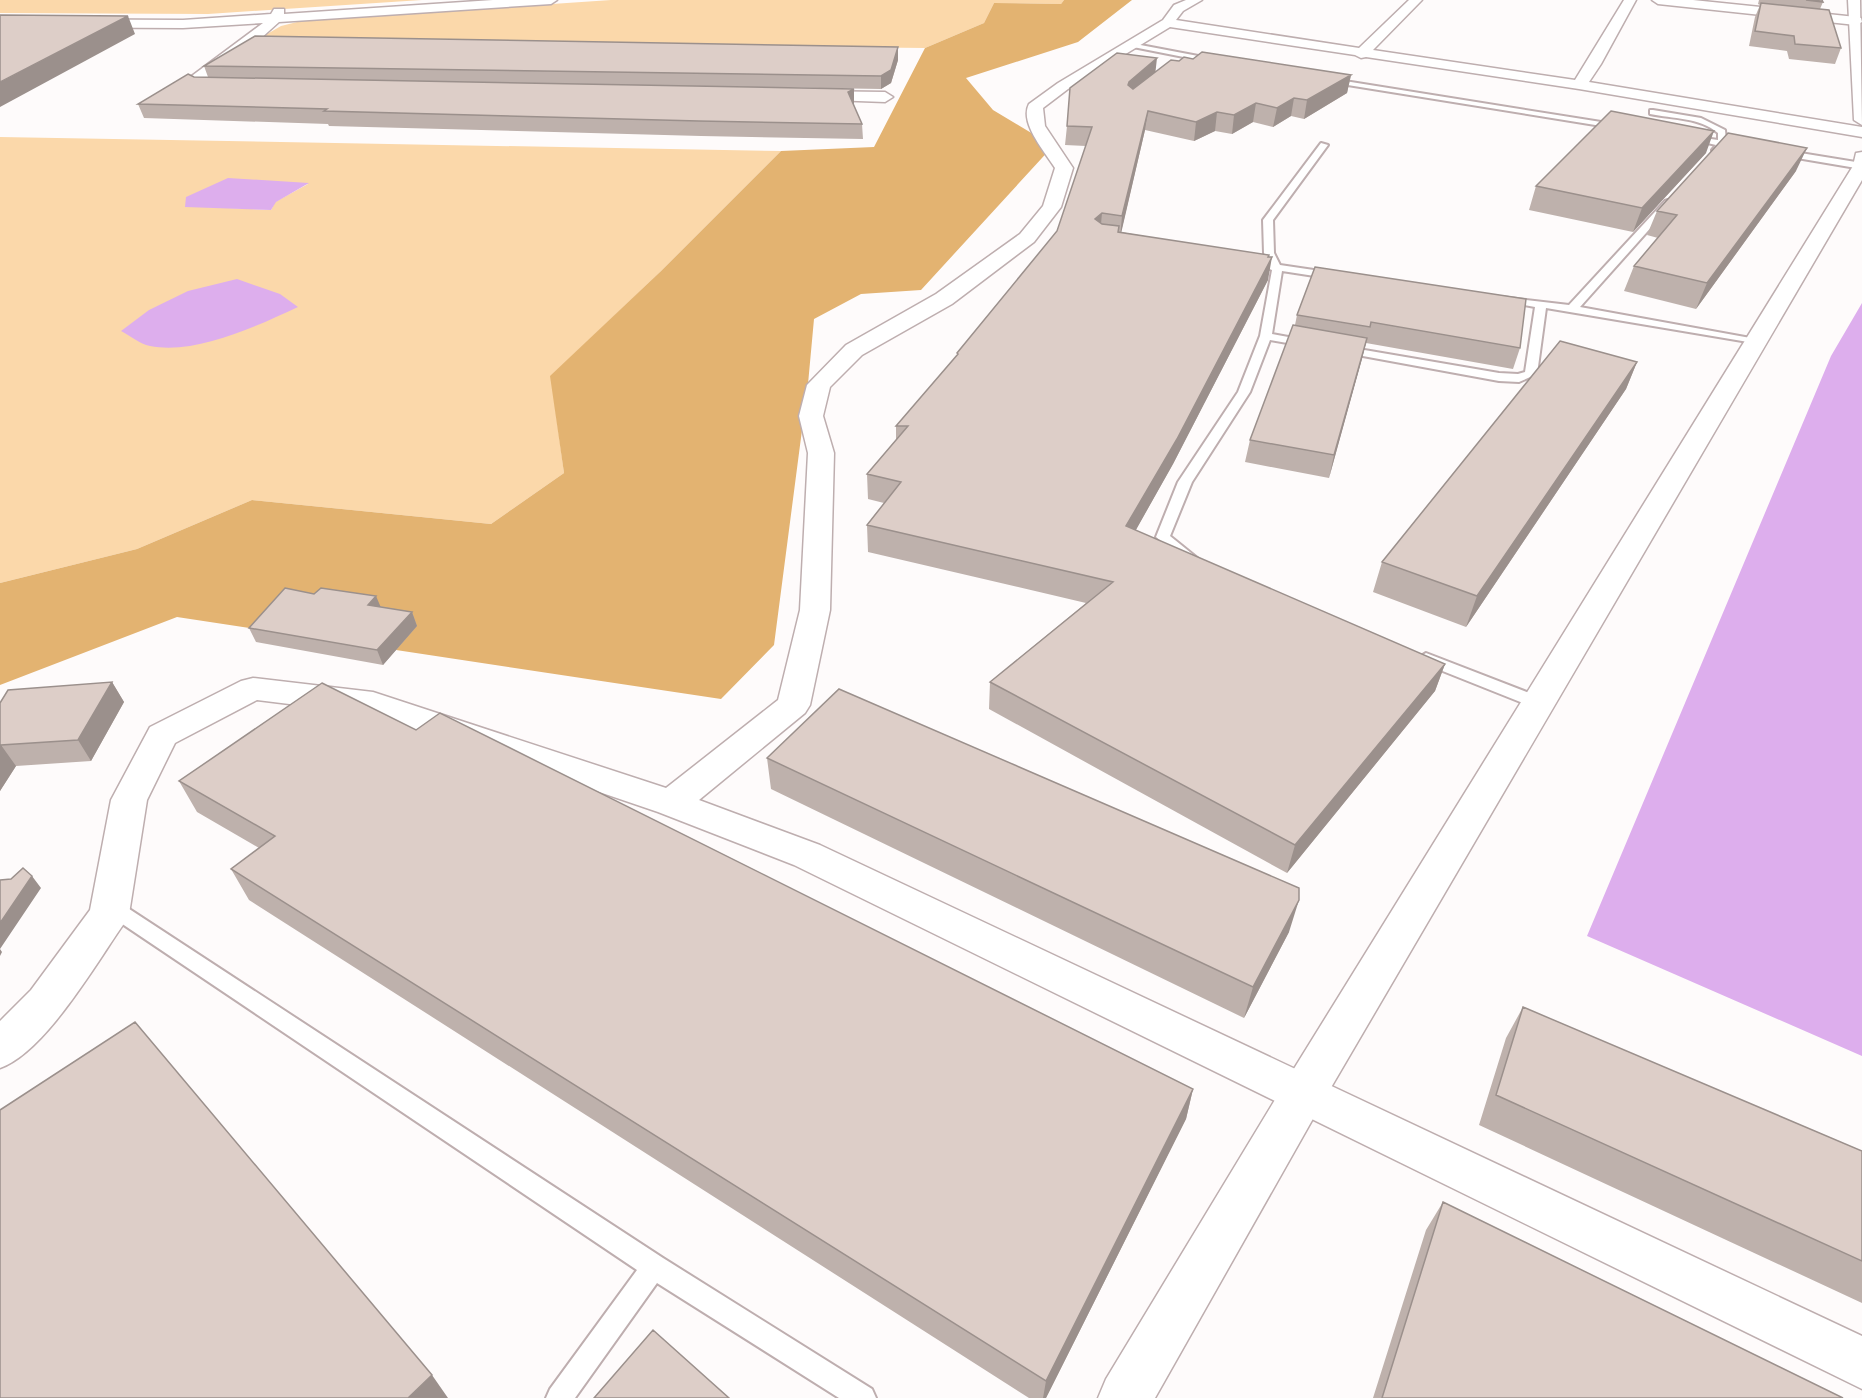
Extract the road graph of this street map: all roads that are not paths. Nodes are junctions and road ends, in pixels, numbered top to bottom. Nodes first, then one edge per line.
1 (470, 0) edge
2 (551, 0) edge
3 (1196, 0) edge
4 (1416, 0) edge
5 (1630, 0) edge
6 (1658, 0) edge
7 (1854, 0) edge
8 (1733, 4) edge
9 (278, 15) junction
10 (0, 17) edge
11 (1856, 21) junction
12 (0, 23) edge
13 (1168, 23) junction
14 (1130, 45) junction
15 (1171, 54) junction
16 (1361, 54) junction
17 (1226, 63) edge
18 (1167, 64) edge
19 (1314, 78) edge
20 (1579, 85) junction
21 (247, 86) edge
22 (791, 95) edge
23 (885, 97) edge
24 (1653, 112) dead end
25 (1862, 120) edge
26 (1628, 128) edge
27 (1862, 132) edge
28 (1675, 136) edge
29 (1722, 143) junction
30 (1324, 145) dead end
31 (1745, 147) edge
32 (1769, 151) edge
33 (1706, 161) edge
34 (1860, 169) edge
35 (1675, 196) edge
36 (1254, 264) edge
37 (1277, 268) junction
38 (1346, 277) edge
39 (1495, 298) edge
40 (1541, 304) junction
41 (1572, 309) junction
42 (1266, 336) junction
43 (1756, 342) junction
44 (1203, 568) edge
45 (1409, 651) edge
46 (1539, 703) junction
47 (671, 803) junction
48 (110, 906) junction
49 (0, 1049) edge
50 (1303, 1094) junction
51 (654, 1267) junction
52 (1862, 1363) edge
53 (559, 1398) edge
54 (863, 1398) edge
55 (1125, 1398) edge

1 - 9 street
2 - 9 street
3 - 13 street
4 - 16 street
5 - 20 street
6 - 8 street
7 - 11 street
8 - 11 street
9 - 10 street
9 - 12 street
9 - 21 street
11 - 25 street
13 - 14 street
13 - 16 street
14 - 15 lane
14 - 47 street
15 - 17 lane
15 - 18 lane
16 - 20 street
19 - 26 lane
20 - 27 street
22 - 23 street
24 - 29 lane
28 - 29 lane
29 - 31 lane
29 - 33 lane
30 - 37 lane
32 - 34 lane
34 - 43 street
35 - 41 lane
36 - 37 lane
37 - 38 lane
37 - 42 lane
39 - 40 lane
40 - 41 lane
40 - 42 lane
41 - 43 lane
42 - 44 lane
43 - 46 street
45 - 46 lane
46 - 50 street
47 - 48 street
47 - 50 street
48 - 49 street
48 - 51 lane
50 - 52 street
50 - 55 street
51 - 53 lane
51 - 54 lane

